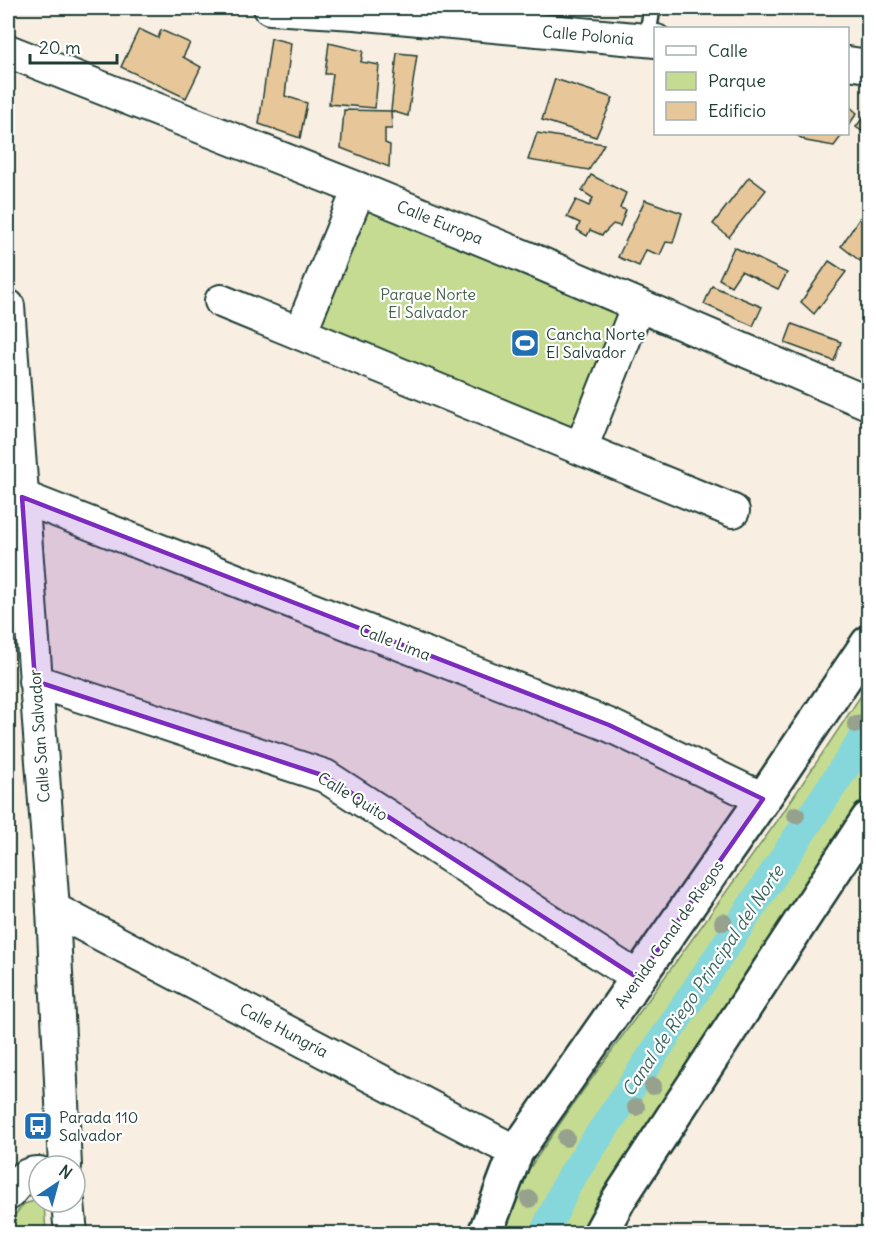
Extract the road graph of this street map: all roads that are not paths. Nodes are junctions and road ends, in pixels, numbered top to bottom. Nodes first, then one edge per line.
1 (270, 8) edge
2 (652, 8) edge
3 (356, 10) edge
4 (651, 41) edge
5 (8, 51) edge
6 (849, 63) edge
7 (868, 66) edge
8 (359, 189) junction
9 (221, 301) dead end
10 (638, 305) junction
11 (8, 306) edge
12 (300, 333) junction
13 (868, 403) edge
14 (581, 448) junction
15 (15, 495) edge
16 (734, 511) dead end
17 (868, 643) edge
18 (35, 681) junction
19 (763, 799) junction
20 (868, 819) edge
21 (53, 909) junction
22 (638, 978) junction
23 (516, 1152) junction
24 (64, 1154) edge
25 (27, 1175) edge
26 (8, 1194) edge
27 (484, 1233) edge
28 (600, 1233) edge

1 - 3 street, Calle Polonia
2 - 4 lane
3 - 4 street, Calle Polonia
5 - 8 street, Calle Europa
6 - 7 street
8 - 10 street, Calle Europa
8 - 12 street
9 - 12 street
10 - 13 street, Calle Europa
10 - 14 street
11 - 15 street, Calle San Salvador
12 - 14 street
14 - 16 street
15 - 18 street, Calle San Salvador
15 - 19 street, Calle Lima
17 - 19 street, Avenida Canal de Riegos
18 - 21 street, Calle San Salvador
18 - 22 street, Calle Quito
19 - 22 street, Avenida Canal de Riegos
20 - 28 street
21 - 23 street, Calle Hungría
21 - 24 street, Calle San Salvador
22 - 23 street, Avenida Canal de Riegos
23 - 27 street, Avenida Canal de Riegos
25 - 26 street

